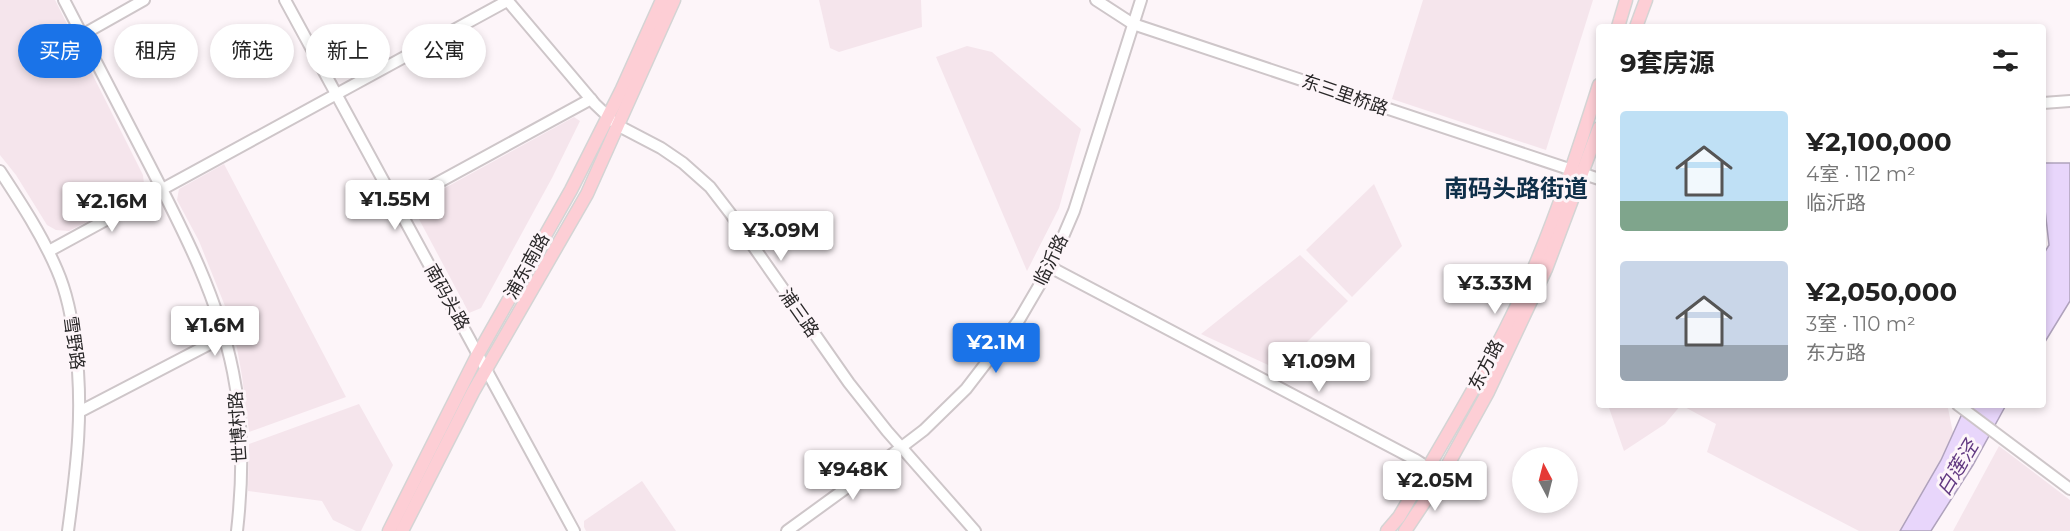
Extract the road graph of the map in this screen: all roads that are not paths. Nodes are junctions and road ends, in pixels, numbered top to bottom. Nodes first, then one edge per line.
1 (64, 0) edge
2 (144, 0) edge
3 (285, 0) edge
4 (507, 0) edge
5 (662, 0) edge
6 (674, 0) edge
7 (1096, 0) edge
8 (1141, 0) edge
9 (1626, 0) edge
10 (1646, 0) edge
11 (76, 24) edge
12 (102, 24) edge
13 (1133, 24) junction
14 (1619, 24) edge
15 (1637, 24) edge
16 (102, 74) edge
17 (337, 95) junction
18 (1596, 97) edge
19 (591, 99) junction
20 (2070, 101) edge
21 (2046, 103) edge
22 (608, 116) junction
23 (617, 125) junction
24 (1596, 134) edge
25 (1577, 170) junction
26 (0, 171) edge
27 (1596, 178) edge
28 (162, 189) junction
29 (397, 205) junction
30 (49, 251) junction
31 (1050, 267) junction
32 (225, 336) junction
33 (478, 354) junction
34 (486, 371) junction
35 (1962, 408) edge
36 (81, 411) junction
37 (902, 448) junction
38 (1428, 467) junction
39 (1441, 477) junction
40 (1457, 486) dead end
41 (2070, 489) edge
42 (68, 531) edge
43 (237, 531) edge
44 (389, 531) edge
45 (402, 531) edge
46 (574, 531) edge
47 (787, 531) edge
48 (975, 531) edge
49 (1387, 531) edge
50 (1405, 531) edge

1 - 11 street, 世博村路
2 - 12 street
3 - 17 street, 南码头路
4 - 17 street
4 - 19 street, 浦三路
5 - 22 main road, 浦东南路
6 - 23 main road, 浦东南路
7 - 13 street, 东三里桥路
8 - 13 street, 临沂路
9 - 14 main road
10 - 15 main road
13 - 25 street, 东三里桥路
13 - 31 street, 临沂路
16 - 28 street, 世博村路
17 - 28 street
17 - 29 street, 南码头路
18 - 25 main road, 东方路
19 - 22 street, 浦三路
19 - 29 street
20 - 21 street
22 - 23 street, 浦三路
22 - 33 main road, 浦东南路
23 - 34 main road, 浦东南路
23 - 37 street, 浦三路
24 - 25 main road, 东方路
25 - 27 street, 东三里桥路
25 - 38 main road, 东方路
25 - 39 main road, 东方路
26 - 30 street, 雪野路
28 - 30 street
28 - 32 street, 世博村路
29 - 33 street, 南码头路
30 - 36 street, 雪野路
31 - 37 street, 临沂路
31 - 38 street
32 - 36 street
32 - 43 street, 世博村路
33 - 34 street, 南码头路
33 - 44 main road, 浦东南路
34 - 45 main road, 浦东南路
34 - 46 street, 南码头路
35 - 41 street
36 - 42 street, 雪野路
37 - 47 street, 临沂路
37 - 48 street, 浦三路
38 - 39 street
38 - 49 main road, 东方路
39 - 40 street
39 - 50 main road, 东方路

